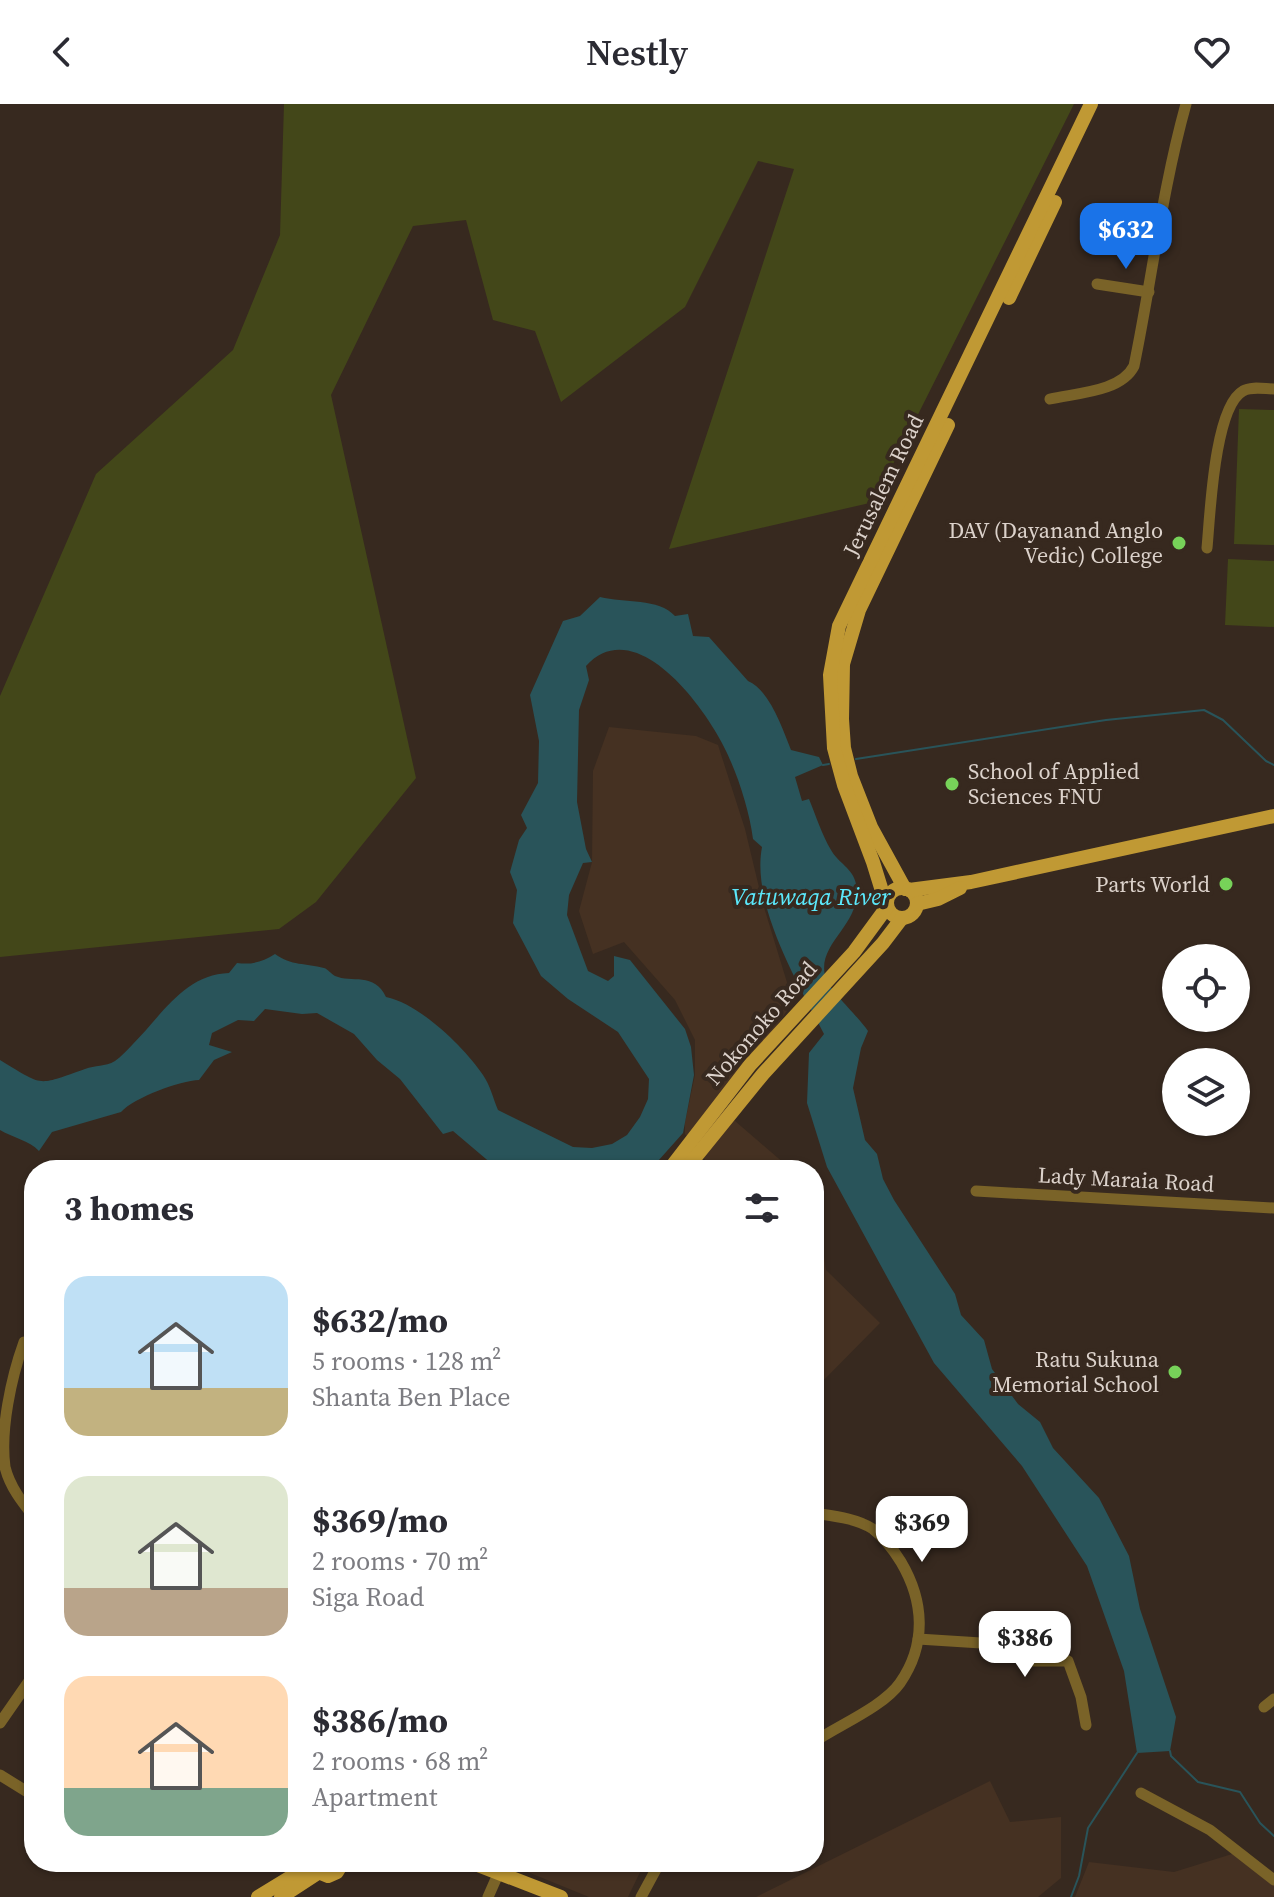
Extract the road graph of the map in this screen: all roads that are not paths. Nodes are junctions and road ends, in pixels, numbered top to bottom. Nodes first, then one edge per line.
1 (1091, 104) edge
2 (1102, 104) edge
3 (1186, 104) edge
4 (1097, 284) dead end
5 (1149, 292) junction
6 (1274, 389) edge
7 (1050, 399) dead end
8 (1207, 548) dead end
9 (1274, 816) edge
10 (971, 882) junction
11 (907, 889) junction
12 (917, 904) junction
13 (887, 906) junction
14 (902, 918) junction
15 (838, 979) junction
16 (809, 1012) junction
17 (677, 1160) edge
18 (693, 1160) edge
19 (976, 1191) dead end
20 (1274, 1208) edge
21 (24, 1342) dead end
22 (24, 1503) edge
23 (824, 1515) edge
24 (918, 1639) junction
25 (24, 1688) edge
26 (0, 1723) edge
27 (1086, 1725) dead end
28 (824, 1736) edge
29 (0, 1775) edge
30 (24, 1790) edge
31 (1141, 1793) dead end
32 (303, 1872) edge
33 (308, 1872) edge
34 (499, 1872) joint
35 (655, 1872) edge
36 (1274, 1880) edge
37 (258, 1897) edge
38 (281, 1897) edge
39 (488, 1897) edge
40 (561, 1897) edge
41 (641, 1897) edge

1 - 13 main road, Jerusalem Road
2 - 11 main road, Jerusalem Road
3 - 5 street
4 - 5 street
5 - 7 street
6 - 8 street
9 - 10 main road
10 - 11 main road
10 - 12 main road
11 - 12 main road
11 - 13 main road
12 - 14 main road
13 - 14 main road
13 - 15 main road, Nokonoko Road
14 - 15 main road, Nokonoko Road
15 - 16 main road, Nokonoko Road
16 - 17 main road, Nokonoko Road
16 - 18 main road, Nokonoko Road
19 - 20 street, Lady Maraia Road
21 - 22 street
23 - 24 street
24 - 27 street
24 - 28 street
25 - 26 street
29 - 30 street
31 - 36 street
32 - 37 main road
33 - 38 main road
34 - 39 street
34 - 40 main road
35 - 41 street

